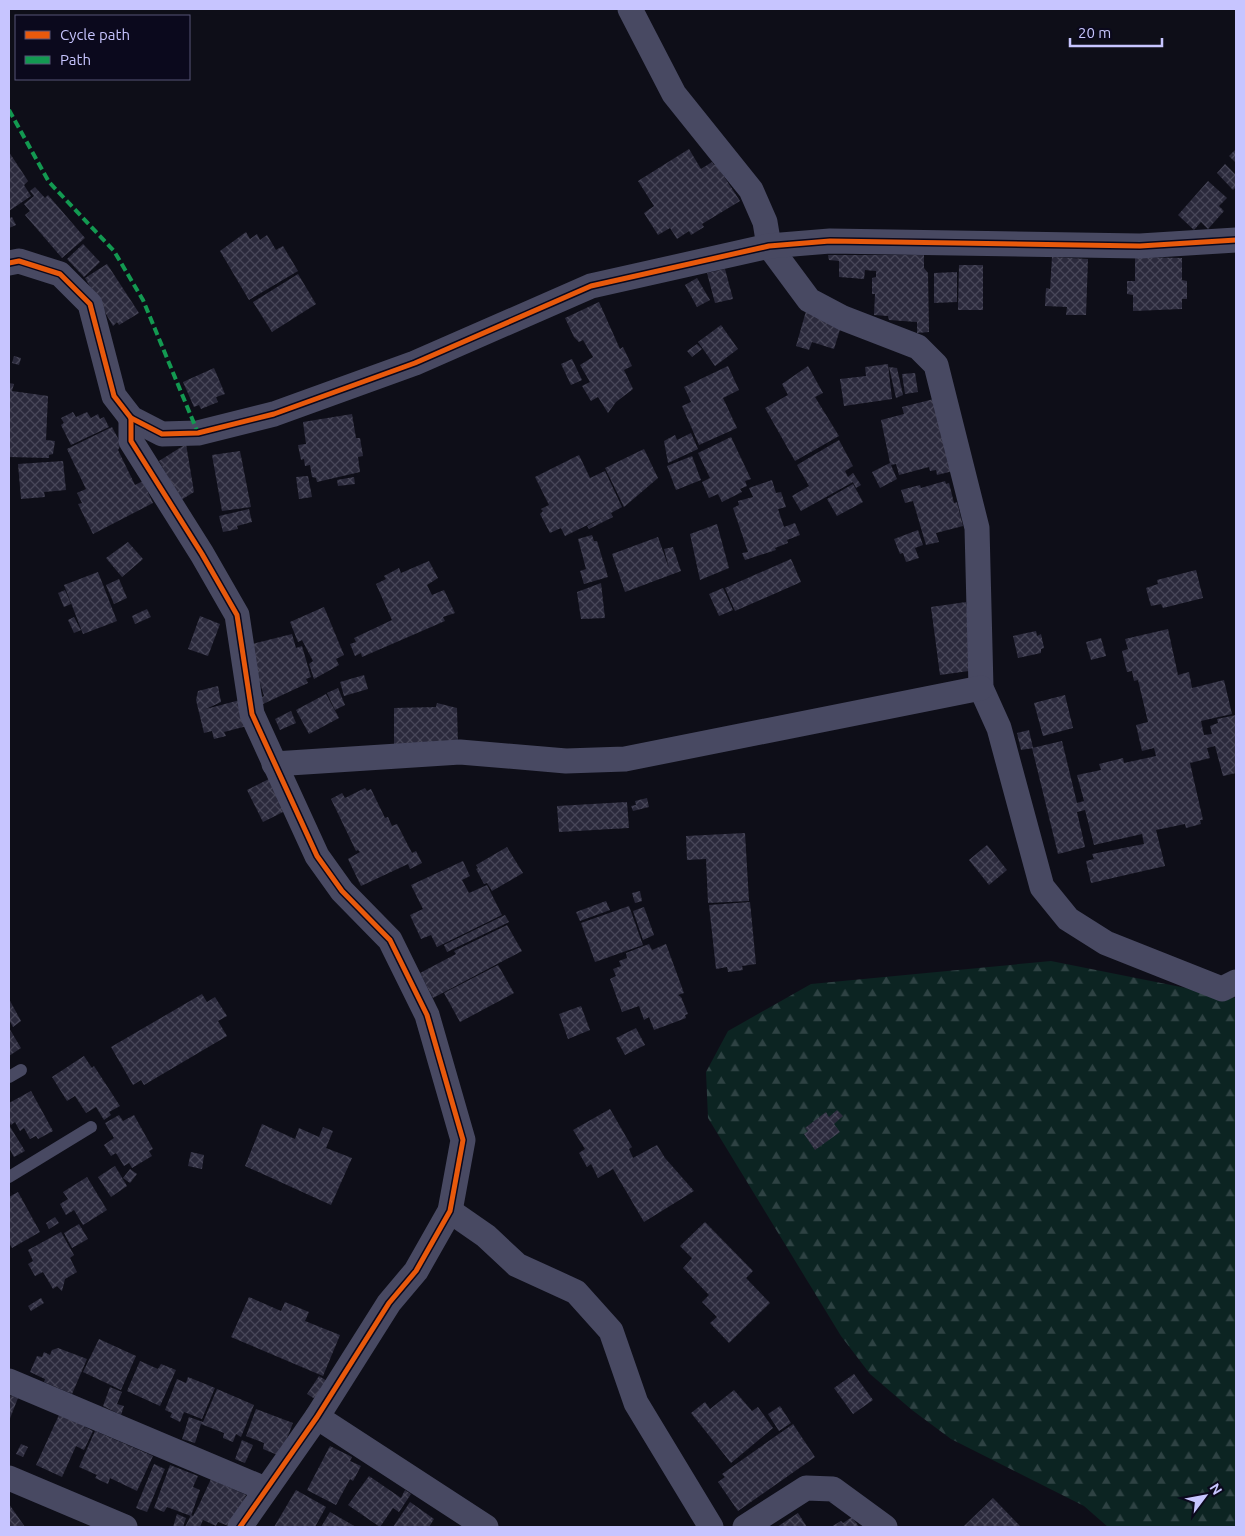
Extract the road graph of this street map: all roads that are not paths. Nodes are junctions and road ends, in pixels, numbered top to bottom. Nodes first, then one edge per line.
1 (630, 9) edge
2 (1236, 240) edge
3 (769, 246) junction
4 (9, 263) edge
5 (131, 418) junction
6 (981, 688) junction
7 (274, 764) junction
8 (1236, 982) edge
9 (21, 1070) dead end
10 (9, 1077) edge
11 (91, 1127) dead end
12 (9, 1177) edge
13 (450, 1211) junction
14 (9, 1381) edge
15 (317, 1417) junction
16 (10, 1480) edge
17 (266, 1489) junction
18 (125, 1527) edge
19 (240, 1527) edge
20 (486, 1527) edge
21 (711, 1527) edge
22 (745, 1527) edge
23 (885, 1527) edge

1 - 3 street
2 - 3 street
3 - 5 street
3 - 6 street
4 - 5 street
5 - 7 street
6 - 7 street
6 - 8 street
7 - 13 street
9 - 10 lane
11 - 12 lane
13 - 15 street
13 - 21 street
14 - 17 street
15 - 17 street
15 - 20 street
16 - 18 street
17 - 19 street
22 - 23 street

